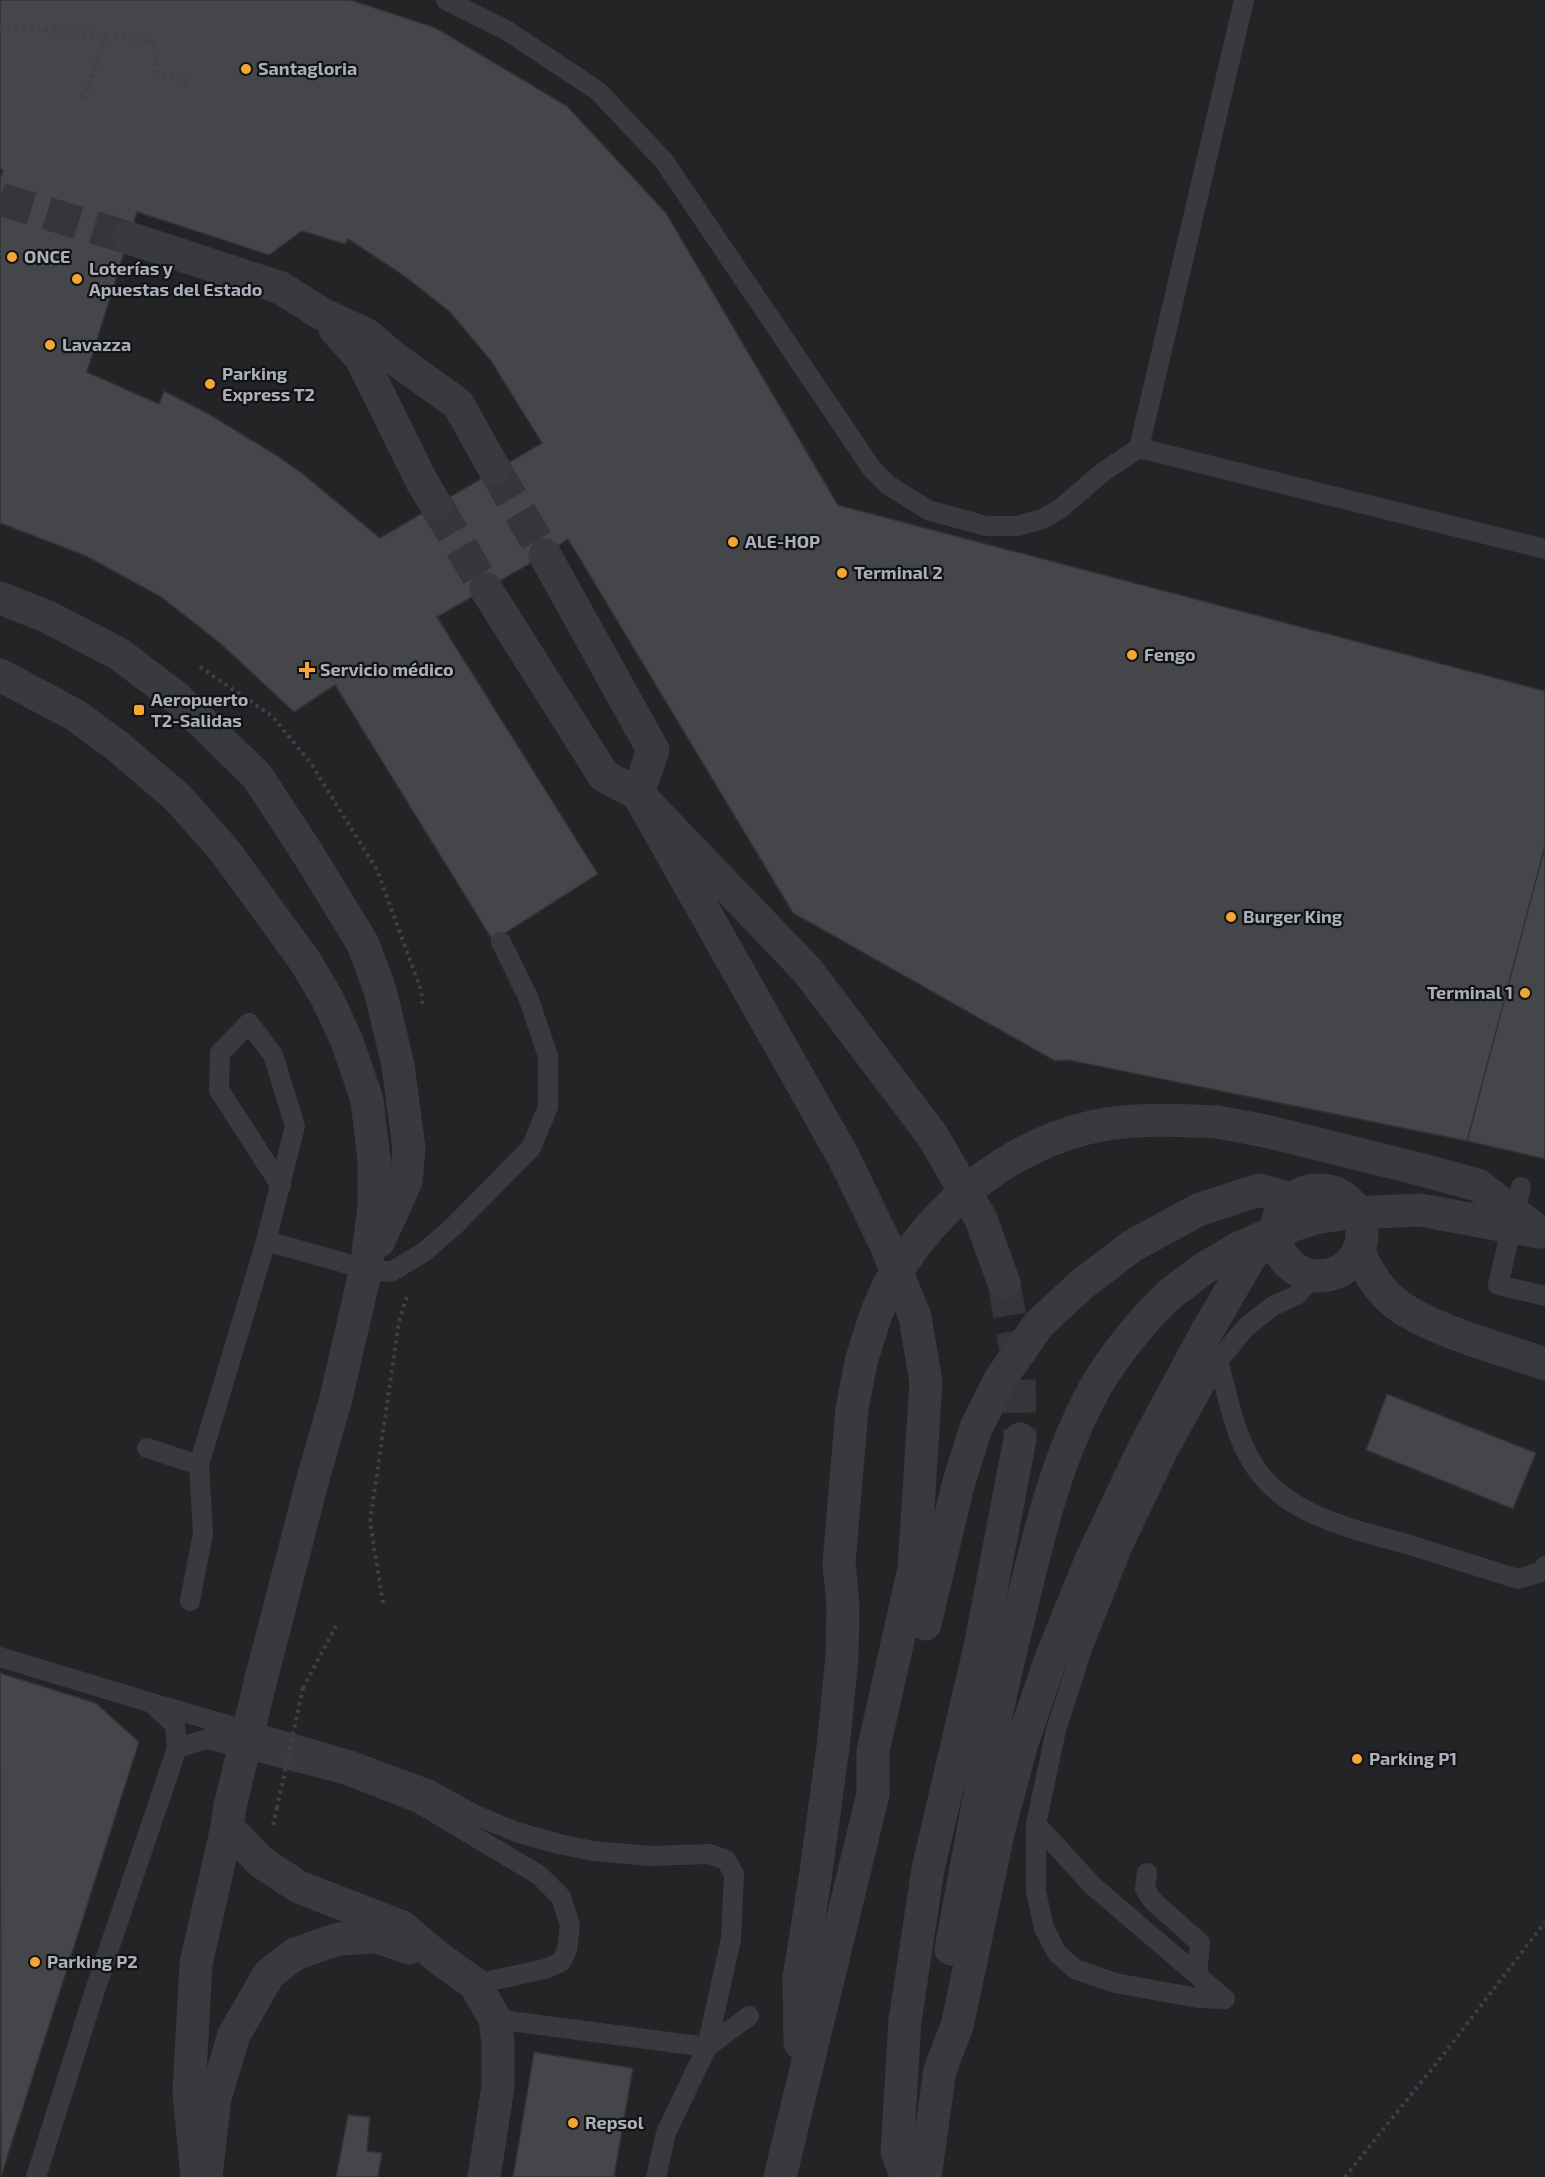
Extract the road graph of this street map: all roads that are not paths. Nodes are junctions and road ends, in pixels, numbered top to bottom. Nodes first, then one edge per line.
1 (446, 0) edge
2 (1244, 0) edge
3 (129, 238) tunnel mouth
4 (322, 314) junction
5 (1139, 448) junction
6 (495, 470) tunnel mouth
7 (436, 505) tunnel mouth
8 (1545, 549) edge
9 (545, 555) tunnel mouth
10 (486, 589) tunnel mouth
11 (0, 598) edge
12 (0, 675) edge
13 (638, 794) junction
14 (501, 942) dead end
15 (281, 1186) junction
16 (1521, 1187) dead end
17 (1292, 1199) junction
18 (1542, 1233) edge
19 (1276, 1235) junction
20 (266, 1241) junction
21 (1359, 1252) junction
22 (366, 1269) junction
23 (1313, 1276) junction
24 (1004, 1283) tunnel mouth
25 (1545, 1296) edge
26 (1218, 1361) junction
27 (1545, 1364) edge
28 (1020, 1439) tunnel mouth
29 (147, 1448) dead end
30 (199, 1465) junction
31 (1545, 1566) edge
32 (190, 1602) dead end
33 (0, 1657) edge
34 (152, 1703) junction
35 (177, 1748) junction
36 (873, 1794) junction
37 (229, 1816) junction
38 (1036, 1824) junction
39 (1147, 1873) dead end
40 (440, 1959) junction
41 (1197, 1976) junction
42 (475, 1983) junction
43 (748, 2016) dead end
44 (495, 2019) junction
45 (707, 2047) junction
46 (940, 2070) junction
47 (801, 2087) junction
48 (36, 2177) edge
49 (197, 2177) edge
50 (206, 2177) edge
51 (484, 2177) edge
52 (656, 2177) edge
53 (780, 2177) edge
54 (907, 2177) edge
55 (925, 2177) edge

1 - 5 lane
2 - 5 lane
3 - 4 street
4 - 6 street
4 - 7 street
5 - 8 lane
9 - 13 street
10 - 13 street
11 - 22 street
12 - 22 street
13 - 24 street
13 - 36 street
14 - 22 lane
15 - 15 lane
15 - 20 lane
16 - 25 lane
17 - 19 street
17 - 21 street
17 - 36 street
18 - 46 street, bridge
18 - 47 street, bridge
19 - 23 street
19 - 46 street
20 - 22 lane
20 - 30 lane
21 - 23 street
21 - 27 street
22 - 37 street, bridge
23 - 26 lane
26 - 31 lane
26 - 38 lane
28 - 54 street
29 - 30 lane
30 - 32 lane
33 - 34 lane
34 - 35 lane
34 - 45 lane
35 - 42 lane
35 - 48 lane
36 - 47 street
37 - 40 street
37 - 49 street
38 - 41 lane
38 - 41 lane
39 - 41 lane
40 - 42 street
40 - 50 street
42 - 44 street
43 - 45 lane
44 - 45 lane
44 - 51 street
45 - 52 lane
46 - 55 street
47 - 53 street

